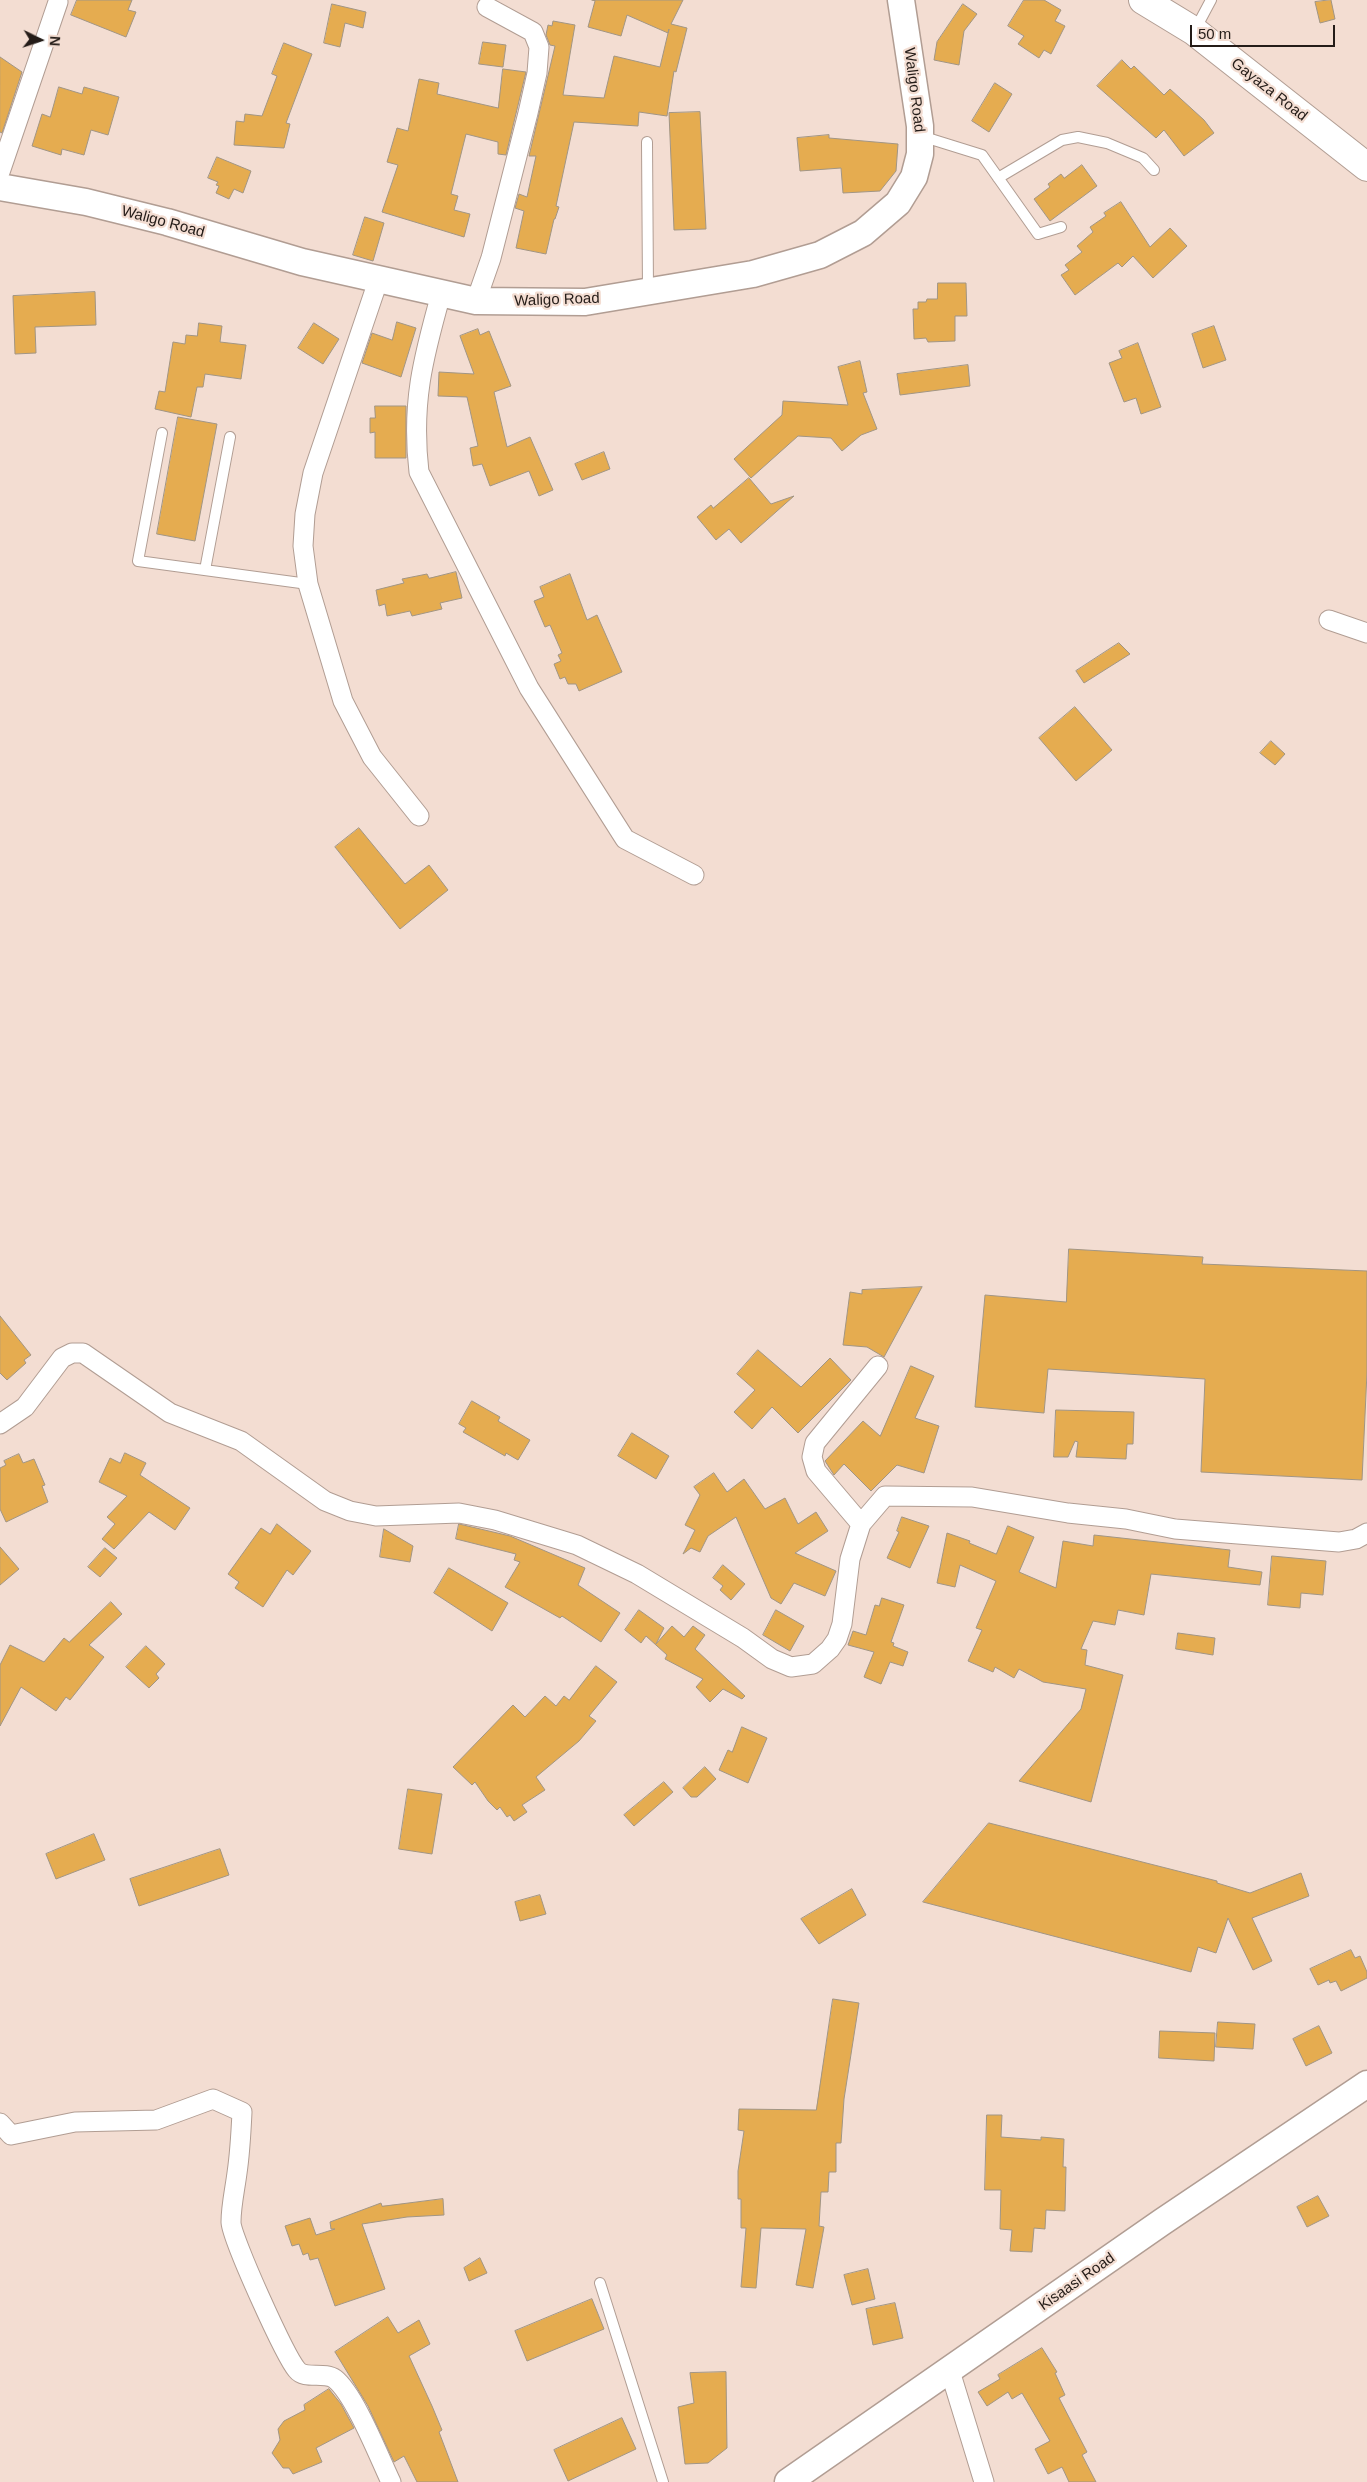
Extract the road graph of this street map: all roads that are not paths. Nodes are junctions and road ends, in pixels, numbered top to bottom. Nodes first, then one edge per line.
1 (900, 0) edge
2 (1144, 0) edge
3 (1211, 0) edge
4 (58, 2) dead end
5 (487, 7) dead end
6 (1194, 31) junction
7 (920, 136) junction
8 (647, 142) dead end
9 (1367, 166) edge
10 (1154, 170) dead end
11 (0, 172) edge
12 (998, 178) junction
13 (0, 187) edge
14 (1061, 227) dead end
15 (378, 281) junction
16 (648, 291) junction
17 (441, 294) junction
18 (476, 301) junction
19 (162, 433) dead end
20 (230, 437) dead end
21 (205, 570) junction
22 (308, 584) junction
23 (1329, 620) dead end
24 (1367, 634) edge
25 (418, 816) dead end
26 (694, 875) dead end
27 (878, 1366) dead end
28 (0, 1424) edge
29 (861, 1524) junction
30 (1367, 1533) edge
31 (1367, 2084) edge
32 (0, 2123) edge
33 (600, 2283) dead end
34 (950, 2371) junction
35 (391, 2482) edge
36 (663, 2482) edge
37 (788, 2482) edge
38 (984, 2482) edge

1 - 7 street, Waligo Road
2 - 6 main road, Gayaza Road
3 - 6 lane
4 - 11 street
5 - 18 street
6 - 9 main road, Gayaza Road
7 - 12 lane
7 - 16 street, Waligo Road
8 - 16 lane
10 - 12 lane
12 - 14 lane
13 - 15 street, Waligo Road
15 - 17 street, Waligo Road
15 - 22 street
16 - 18 street, Waligo Road
17 - 18 street, Waligo Road
17 - 26 street
19 - 21 lane
20 - 21 lane
21 - 22 lane
22 - 25 street
23 - 24 street
27 - 29 street
28 - 29 street
29 - 30 street
31 - 34 street, Kisaasi Road
32 - 35 street
33 - 36 lane
34 - 37 street, Kisaasi Road
34 - 38 street

